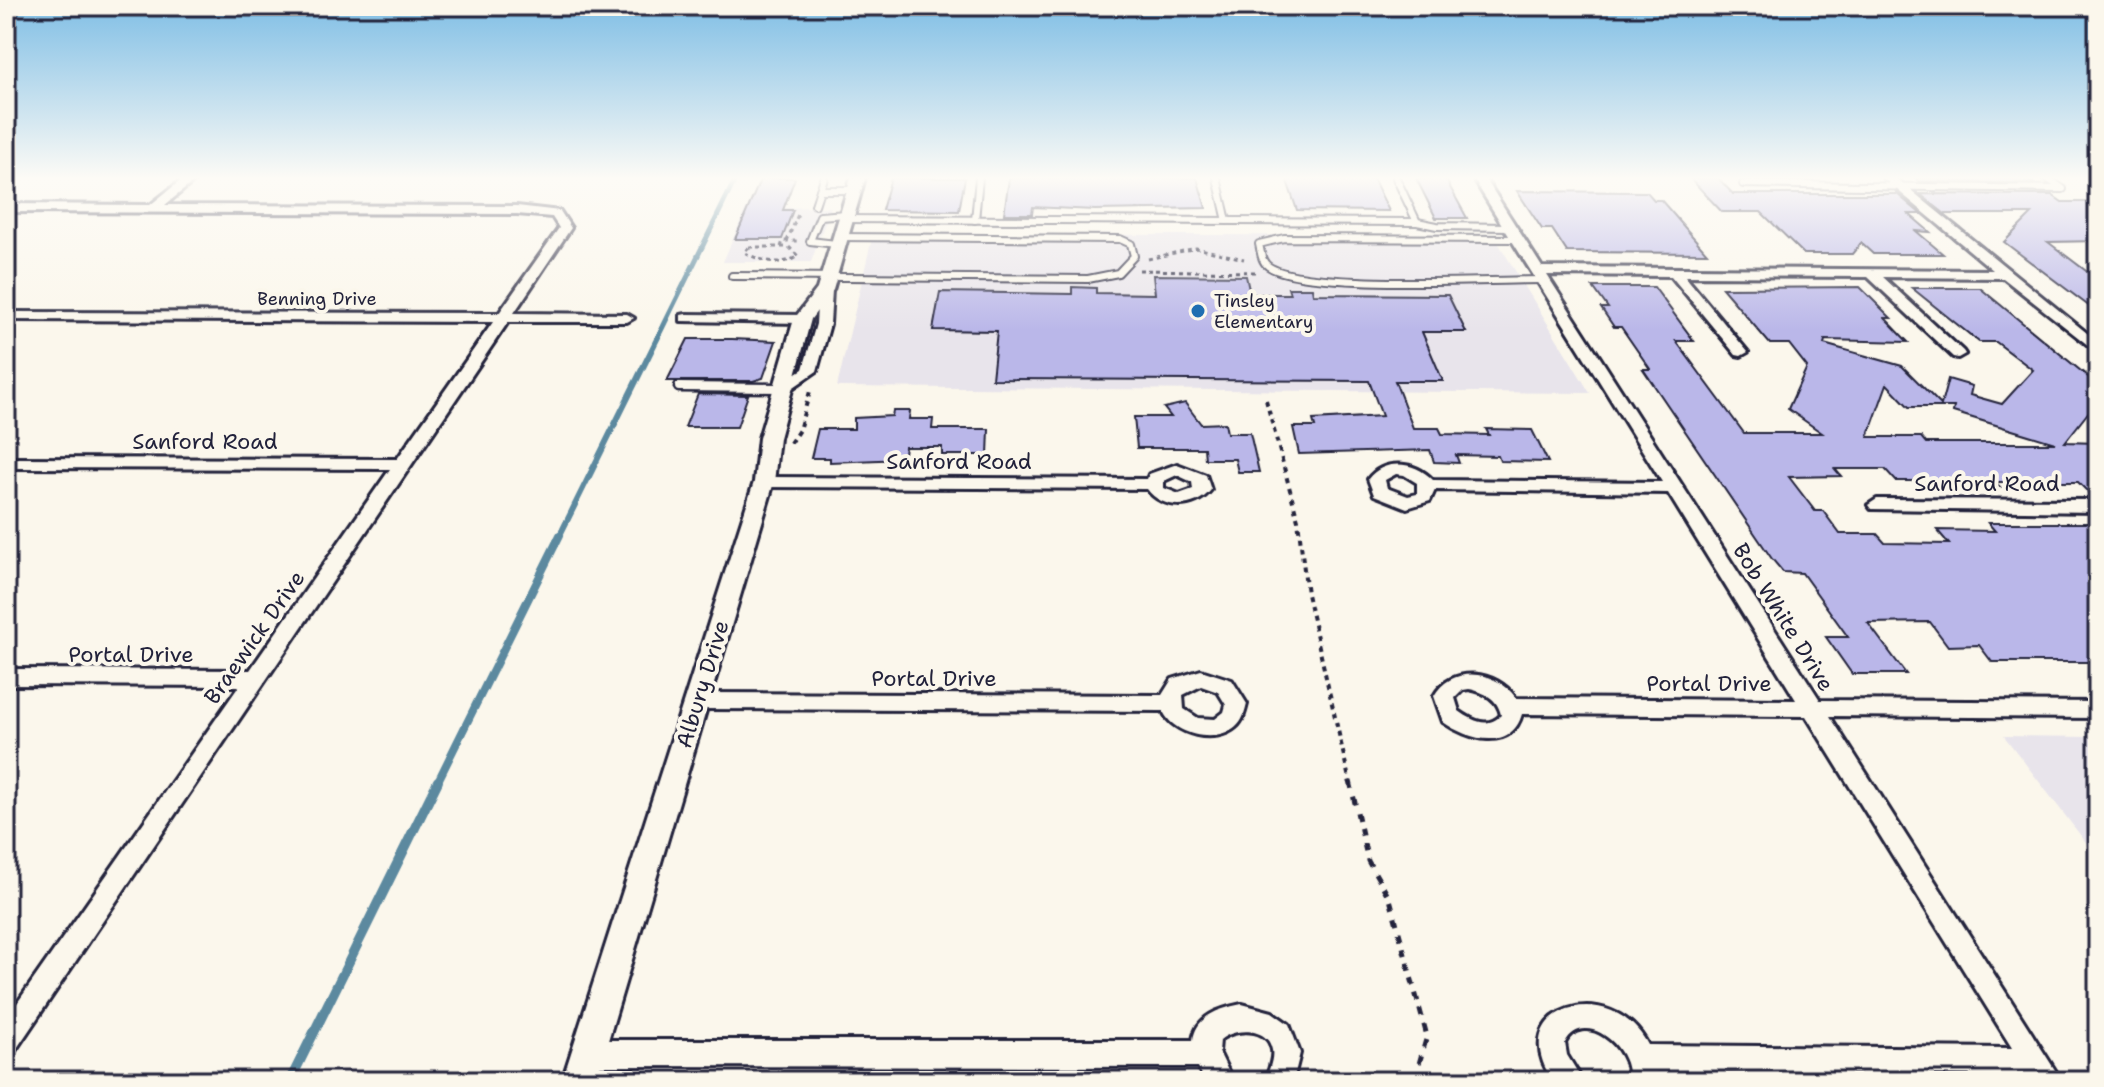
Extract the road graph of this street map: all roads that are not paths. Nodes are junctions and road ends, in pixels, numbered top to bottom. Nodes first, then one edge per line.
1 (565, 229) edge
2 (815, 229) edge
3 (841, 229) edge
4 (1467, 229) edge
5 (1510, 229) edge
6 (1949, 229) edge
7 (1513, 233) junction
8 (837, 241) junction
9 (1674, 271) junction
10 (1871, 273) junction
11 (2004, 274) junction
12 (1540, 275) junction
13 (732, 276) dead end
14 (826, 284) junction
15 (6, 316) edge
16 (505, 317) junction
17 (627, 318) dead end
18 (686, 318) dead end
19 (803, 319) junction
20 (2098, 349) edge
21 (1741, 352) dead end
22 (1958, 354) dead end
23 (679, 387) dead end
24 (783, 388) junction
25 (6, 463) edge
26 (403, 464) junction
27 (764, 482) junction
28 (1154, 484) dead end
29 (1428, 485) dead end
30 (1674, 488) junction
31 (1877, 505) dead end
32 (2098, 506) edge
33 (6, 677) edge
34 (255, 678) junction
35 (697, 701) junction
36 (1171, 703) dead end
37 (1511, 706) dead end
38 (1813, 708) junction
39 (2098, 710) edge
40 (17, 1011) edge
41 (6, 1042) edge
42 (587, 1053) junction
43 (1205, 1054) junction
44 (1641, 1069) edge
45 (2042, 1072) edge
46 (579, 1081) edge
47 (1219, 1081) edge
48 (1279, 1081) edge
49 (1569, 1081) edge

1 - 16 street, Braewick Drive
2 - 8 lane
3 - 8 street, Albury Drive
4 - 7 lane
5 - 7 street, Bob White Drive
6 - 11 street
7 - 12 street, Bob White Drive
7 - 12 lane
8 - 14 street, Albury Drive
8 - 14 lane
9 - 10 street
9 - 12 street
9 - 21 street
10 - 11 street
10 - 22 street
11 - 20 street
12 - 30 street, Bob White Drive
13 - 14 lane
14 - 19 street, Albury Drive
14 - 24 street, Albury Drive
15 - 16 street, Benning Drive
16 - 17 street, Benning Drive
16 - 26 street, Braewick Drive
18 - 19 street
19 - 24 street, Albury Drive
23 - 24 lane
24 - 27 street, Albury Drive
25 - 26 street, Sanford Road
26 - 34 street, Braewick Drive
27 - 28 street, Sanford Road
27 - 35 street, Albury Drive
29 - 30 street
30 - 38 street, Bob White Drive
31 - 32 street, Sanford Road
33 - 34 street, Portal Drive
34 - 40 street, Braewick Drive
35 - 36 street, Portal Drive
35 - 42 street, Albury Drive
37 - 38 street, Portal Drive
38 - 39 street, Portal Drive
38 - 45 street, Bob White Drive
40 - 41 street, Braewick Drive
42 - 43 street
42 - 46 street, Albury Drive
43 - 47 street
43 - 48 street
44 - 45 street
44 - 49 street

